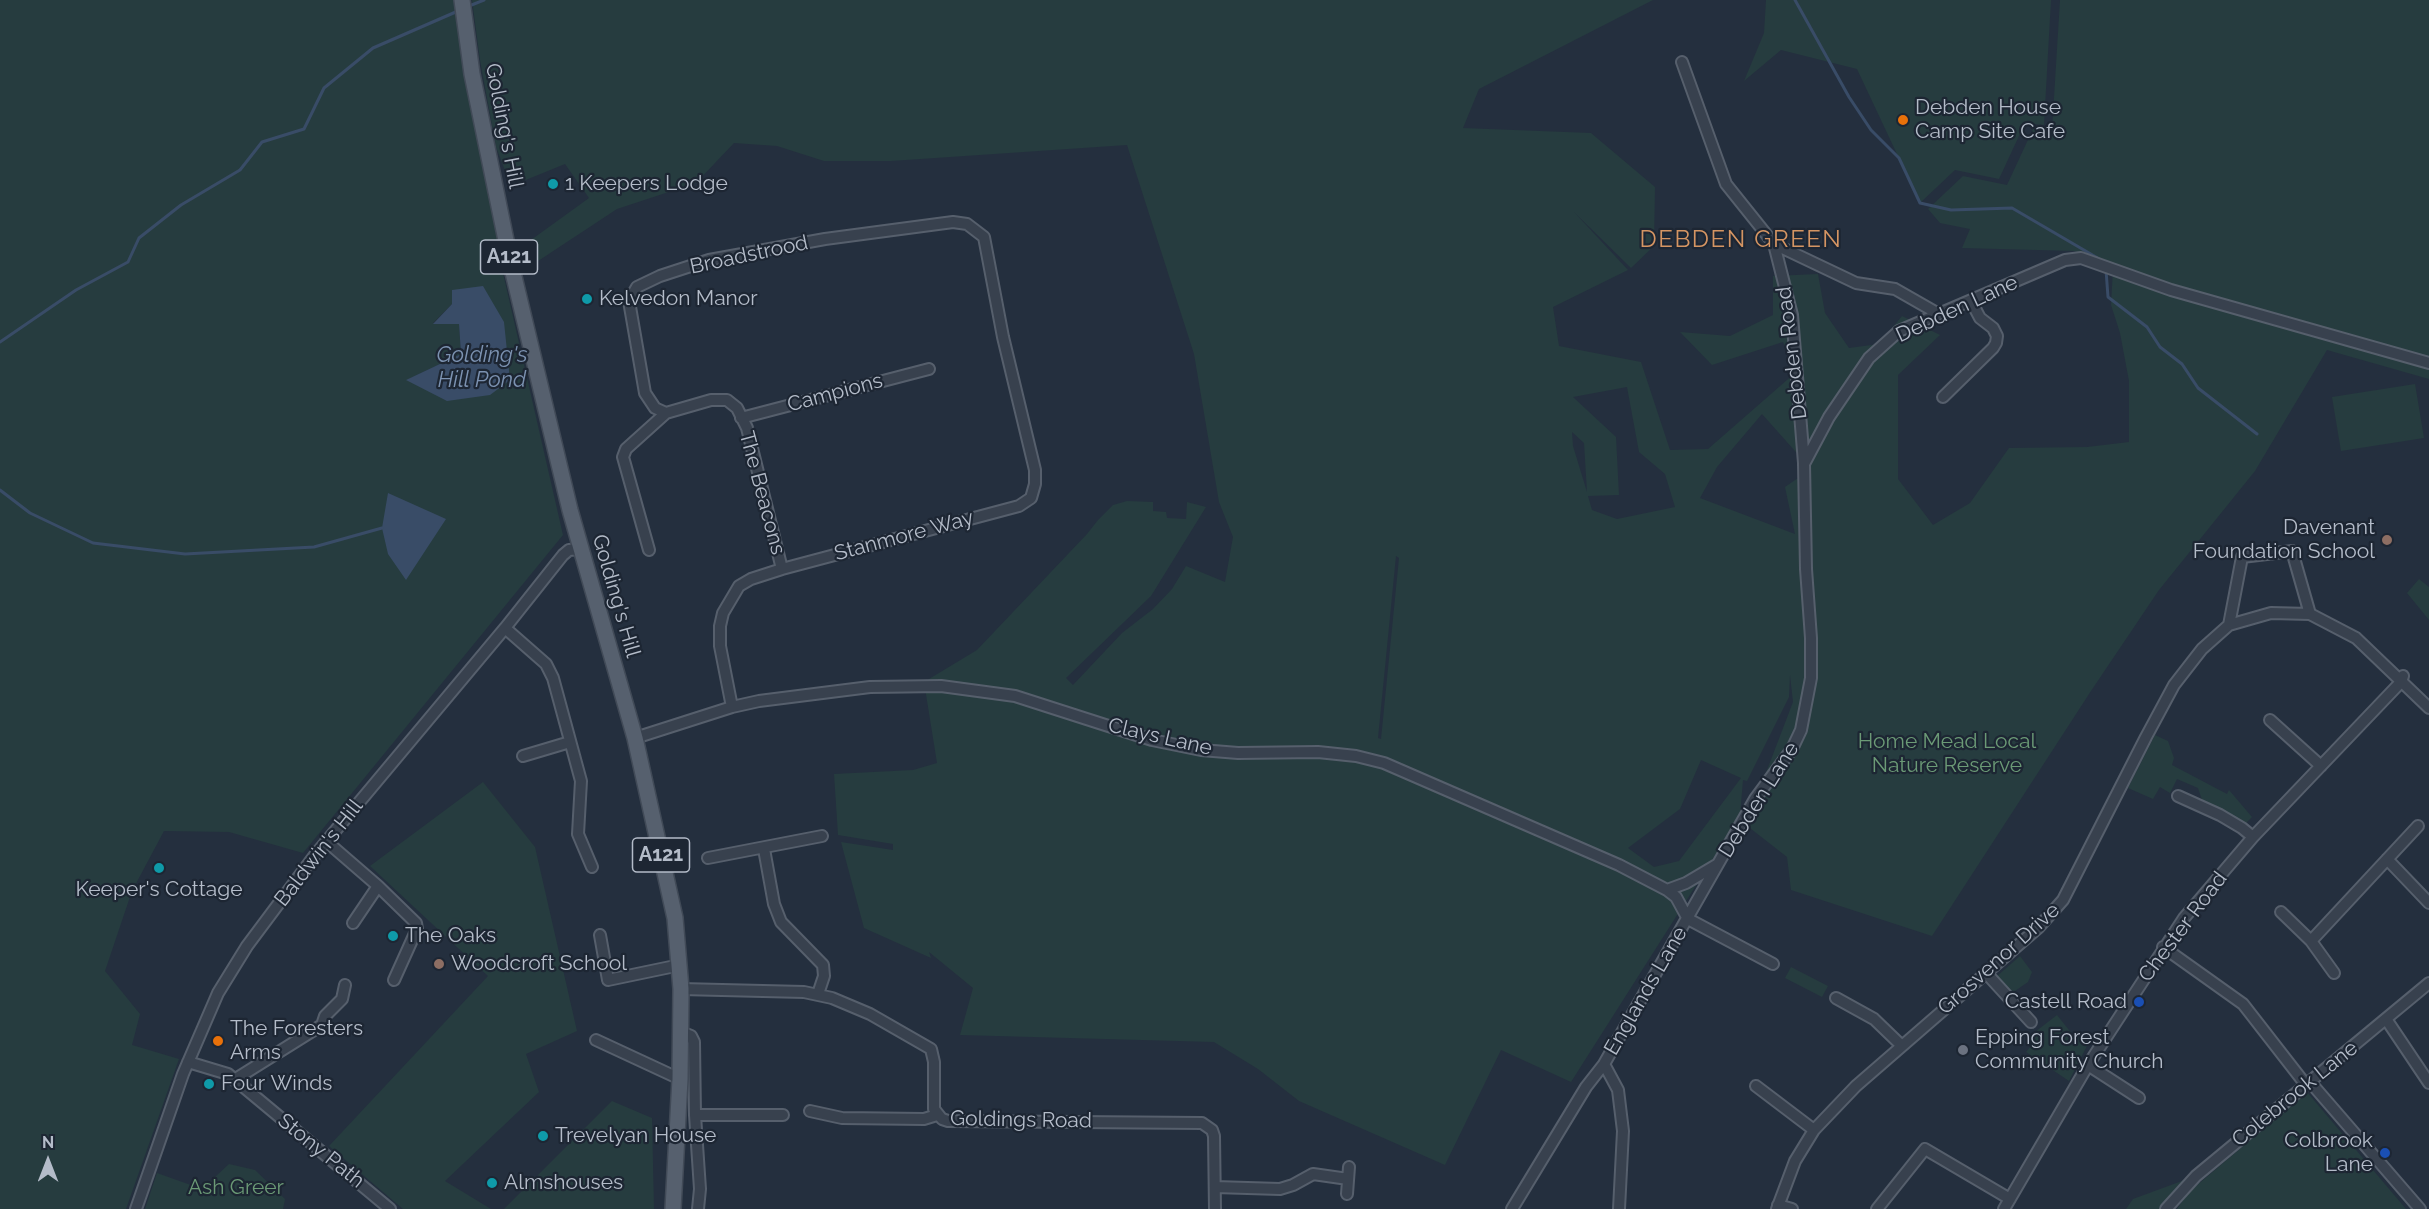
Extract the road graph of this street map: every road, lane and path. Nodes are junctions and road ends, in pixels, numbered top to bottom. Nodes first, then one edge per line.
1 (462, 0) edge
2 (1682, 62) dead end
3 (1774, 244) junction
4 (1971, 301) junction
5 (1937, 313) junction
6 (1003, 337) joint
7 (2429, 363) edge
8 (929, 369) dead end
9 (1942, 397) dead end
10 (666, 414) junction
11 (741, 418) junction
12 (1804, 464) junction
13 (581, 549) junction
14 (650, 550) dead end
15 (782, 568) junction
16 (2310, 614) junction
17 (2229, 625) junction
18 (505, 628) junction
19 (2402, 679) junction
20 (732, 707) junction
21 (2429, 708) edge
22 (2270, 720) dead end
23 (635, 738) junction
24 (570, 742) junction
25 (523, 756) dead end
26 (2321, 766) junction
27 (2178, 796) dead end
28 (2418, 826) dead end
29 (822, 836) dead end
30 (2253, 837) junction
31 (326, 841) junction
32 (764, 849) junction
33 (708, 858) dead end
34 (2387, 859) junction
35 (1719, 864) junction
36 (592, 867) dead end
37 (378, 886) junction
38 (1667, 890) junction
39 (2429, 903) edge
40 (2281, 912) dead end
41 (1688, 919) junction
42 (353, 923) dead end
43 (600, 935) dead end
44 (2311, 941) junction
45 (2163, 947) junction
46 (1773, 964) dead end
47 (680, 965) junction
48 (2334, 973) dead end
49 (1987, 974) junction
50 (394, 980) dead end
51 (2429, 983) edge
52 (345, 985) dead end
53 (681, 989) junction
54 (818, 994) junction
55 (1836, 998) dead end
56 (2386, 1019) junction
57 (2031, 1022) dead end
58 (681, 1032) junction
59 (596, 1040) dead end
60 (1902, 1046) junction
61 (188, 1062) junction
62 (1604, 1064) junction
63 (2088, 1065) junction
64 (680, 1079) junction
65 (234, 1080) junction
66 (2429, 1083) edge
67 (2308, 1084) junction
68 (1756, 1086) dead end
69 (2139, 1098) dead end
70 (810, 1112) dead end
71 (695, 1115) junction
72 (783, 1115) dead end
73 (937, 1115) junction
74 (1814, 1130) junction
75 (1349, 1167) dead end
76 (1348, 1179) junction
77 (1215, 1187) junction
78 (1347, 1194) dead end
79 (2010, 1198) junction
80 (1778, 1207) edge
81 (136, 1209) edge
82 (390, 1209) edge
83 (673, 1209) edge
84 (698, 1209) edge
85 (1215, 1209) edge
86 (1512, 1209) edge
87 (1619, 1209) edge
88 (1792, 1209) edge
89 (1877, 1209) edge
90 (2004, 1209) edge
91 (2166, 1209) edge
92 (2420, 1209) edge

1 - 13 main road, Golding's Hill / A121
2 - 3 street, Debden Road
3 - 5 street, Debden Road
3 - 12 street, Debden Road
4 - 5 street, Debden Lane
4 - 7 street, Debden Lane
4 - 9 street
5 - 12 street, Debden Lane
6 - 10 street, Broadstrood
6 - 15 street, Stanmore Way
8 - 11 street, Campions
10 - 11 street
10 - 14 street
11 - 15 street, The Beacons
12 - 35 street, Debden Lane
13 - 18 street, Baldwin's Hill
13 - 23 main road, Golding's Hill / A121
15 - 20 street, Stanmore Way
16 - 17 street, Grosvenor Drive
16 - 17 street
16 - 19 street, Grosvenor Drive
17 - 49 street, Grosvenor Drive
18 - 24 street
18 - 31 street, Baldwin's Hill
19 - 21 street, Grosvenor Drive
19 - 26 street, Chester Road
20 - 23 street, Clays Lane
20 - 38 street, Clays Lane
22 - 26 street
23 - 47 main road, Golding's Hill / A121
24 - 25 street
24 - 36 street
26 - 30 street, Chester Road
27 - 30 street
28 - 34 street
29 - 32 street
30 - 45 street, Chester Road
31 - 37 street
31 - 61 street, Baldwin's Hill
32 - 33 street
32 - 54 street
34 - 39 street
34 - 44 street
35 - 38 street
35 - 41 street, Debden Lane
37 - 42 street
37 - 50 street
38 - 41 street, Clays Lane
40 - 44 street
41 - 46 street
41 - 62 street, Englands Lane
43 - 47 street
44 - 48 street
45 - 63 street, Chester Road
45 - 67 street
47 - 53 main road, Golding's Hill / A121
49 - 57 street
49 - 60 street, Grosvenor Drive
51 - 56 street, Colebrook Lane
52 - 65 street
53 - 54 street, Goldings Road
53 - 58 main road, Golding's Hill / A121
54 - 73 street, Goldings Road
55 - 60 street
56 - 66 street
56 - 67 street, Colebrook Lane
58 - 64 main road, Golding's Hill / A121
58 - 71 street
59 - 64 street
60 - 74 street, Grosvenor Drive
61 - 65 street, Stony Path
61 - 81 street, Baldwin's Hill
62 - 86 street, Englands Lane
62 - 87 street
63 - 69 street
63 - 79 street, Chester Road
64 - 83 main road, Golding's Hill / A121
65 - 82 street, Stony Path
67 - 91 street, Colebrook Lane
67 - 92 street
68 - 74 street
70 - 73 street
71 - 72 street
71 - 84 street
73 - 77 street, Goldings Road
74 - 80 street, Grosvenor Drive
75 - 76 street
76 - 77 street
76 - 78 street
77 - 85 street, Goldings Road
79 - 89 street
79 - 90 street, Chester Road
80 - 88 street

